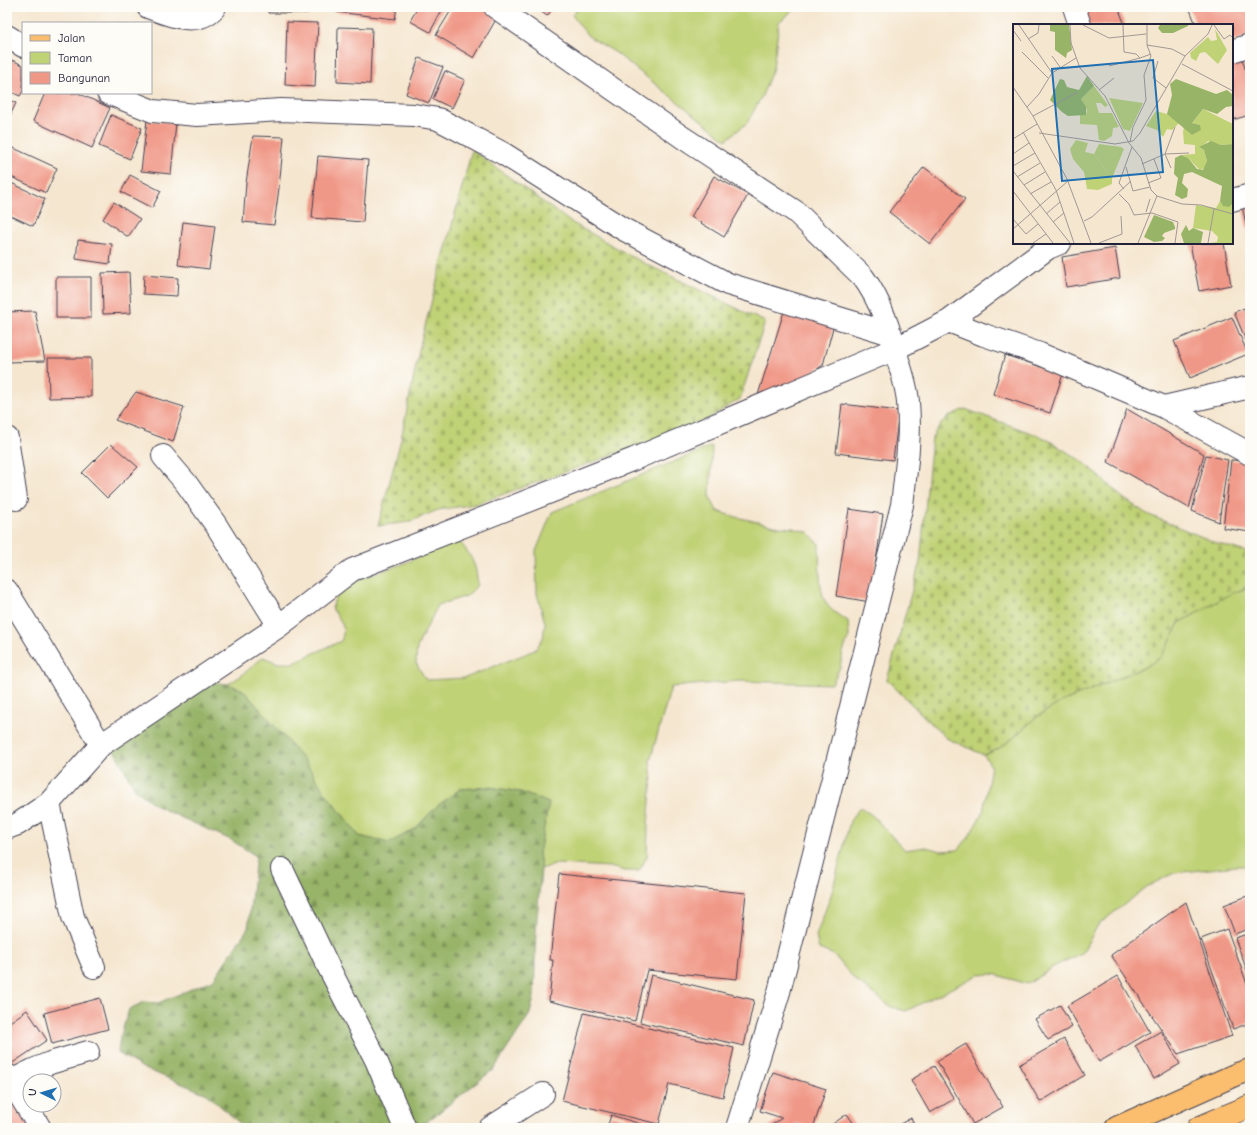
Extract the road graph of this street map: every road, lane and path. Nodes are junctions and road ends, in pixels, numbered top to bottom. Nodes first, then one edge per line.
1 (148, 7) edge
2 (215, 7) edge
3 (495, 7) edge
4 (1074, 7) edge
5 (1080, 24) edge
6 (7, 36) edge
7 (22, 45) edge
8 (1250, 45) edge
9 (1233, 50) edge
10 (110, 94) edge
11 (1250, 194) edge
12 (1233, 200) edge
13 (1058, 244) edge
14 (949, 321) junction
15 (893, 342) junction
16 (1250, 387) edge
17 (1164, 407) junction
18 (7, 438) edge
19 (1250, 454) edge
20 (163, 456) dead end
21 (16, 499) dead end
22 (7, 591) edge
23 (279, 626) junction
24 (102, 745) junction
25 (49, 803) junction
26 (7, 828) edge
27 (282, 869) dead end
28 (94, 967) dead end
29 (88, 1052) dead end
30 (1250, 1070) edge
31 (9, 1078) edge
32 (543, 1094) dead end
33 (1250, 1106) edge
34 (40, 1128) edge
35 (405, 1128) edge
36 (490, 1128) edge
37 (737, 1128) edge
38 (1116, 1128) edge
39 (1198, 1128) edge

1 - 2 street
3 - 15 street
4 - 5 street
6 - 7 street
8 - 9 street
10 - 15 street
11 - 12 street
13 - 14 street
14 - 15 street
14 - 17 street
15 - 23 street
15 - 37 street
16 - 17 street
17 - 19 street
18 - 21 street
20 - 23 street
22 - 24 street
23 - 24 street
24 - 25 street
25 - 26 street
25 - 28 street
27 - 35 street
29 - 31 street
30 - 38 main road
31 - 34 street
32 - 36 street
33 - 39 main road

